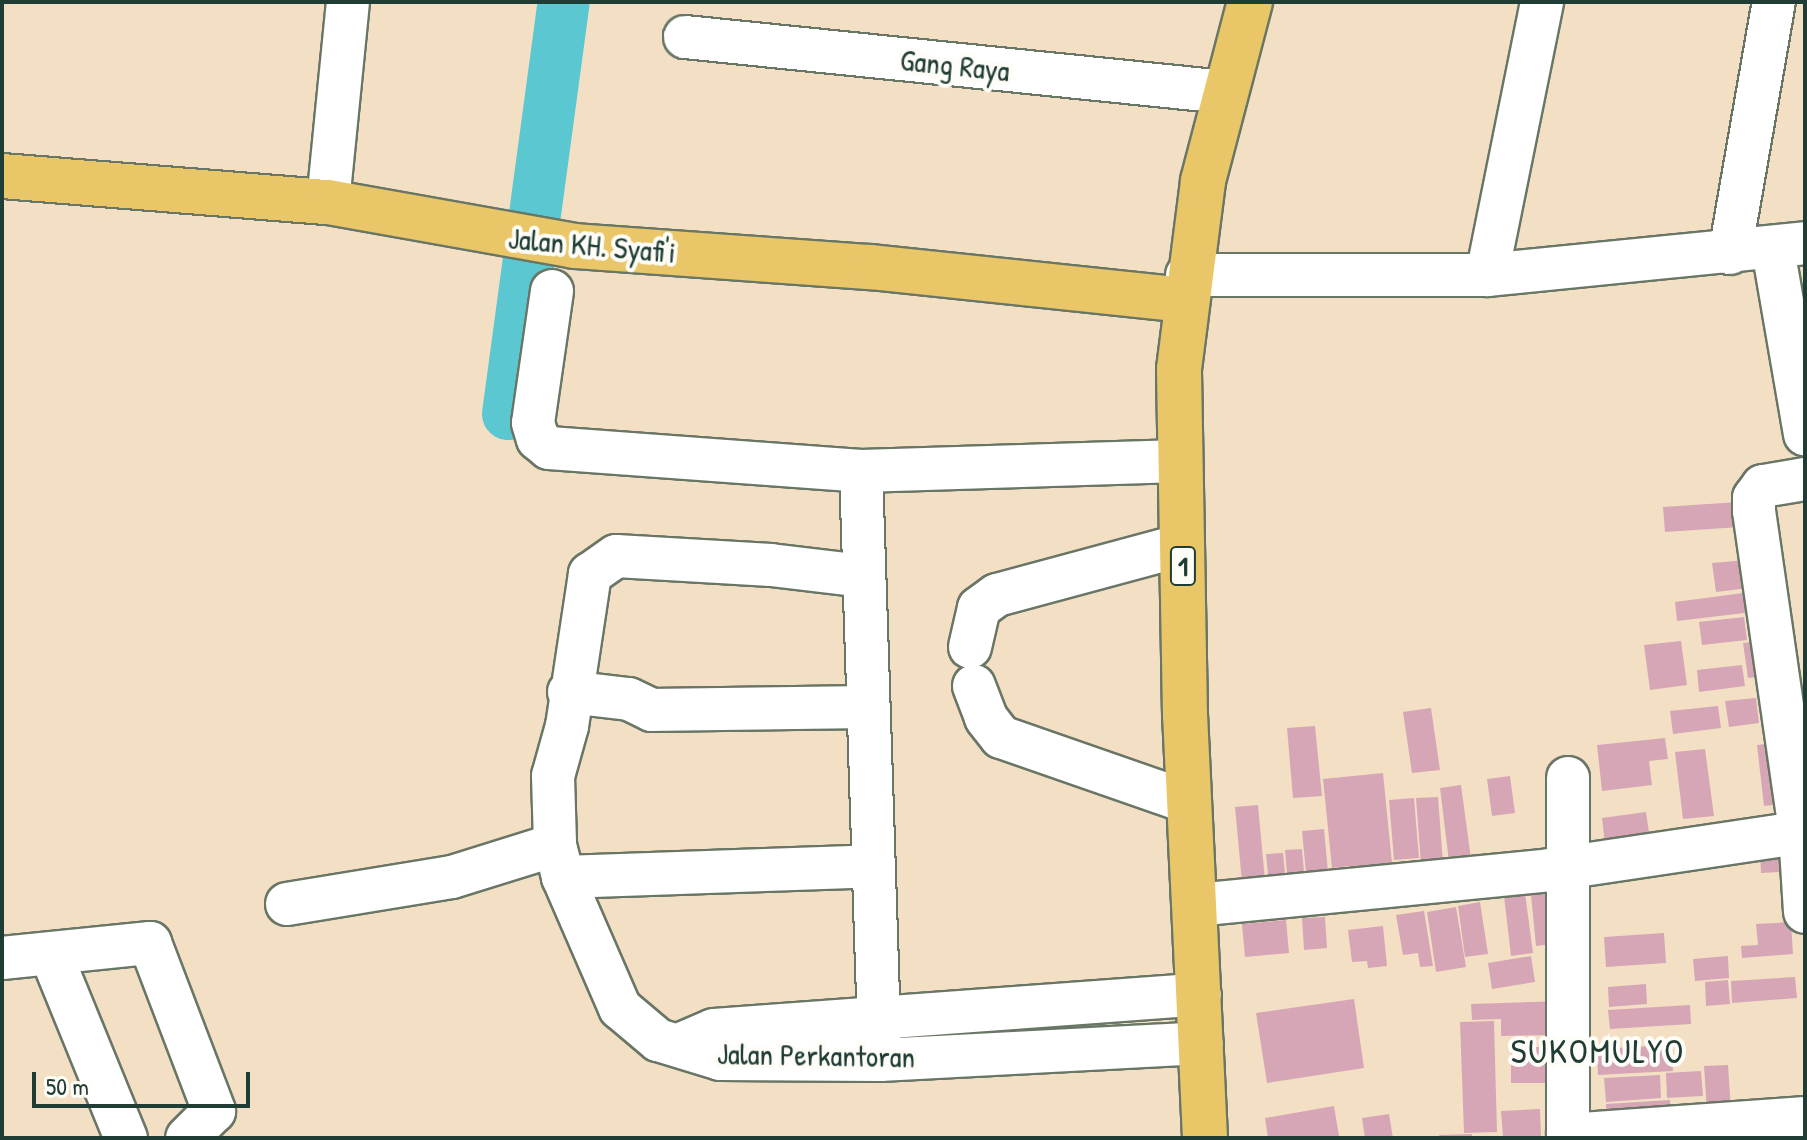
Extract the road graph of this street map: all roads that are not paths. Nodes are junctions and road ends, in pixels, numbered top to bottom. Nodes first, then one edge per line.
1 (348, 2) edge
2 (1250, 2) edge
3 (1542, 2) edge
4 (1774, 2) edge
5 (685, 37) dead end
6 (1225, 92) junction
7 (2, 176) edge
8 (328, 202) junction
9 (1789, 246) edge
10 (1730, 253) junction
11 (1487, 275) junction
12 (1186, 288) junction
13 (552, 291) dead end
14 (1805, 434) edge
15 (1180, 461) junction
16 (861, 471) junction
17 (1805, 479) edge
18 (1182, 545) junction
19 (863, 576) junction
20 (865, 707) junction
21 (568, 709) junction
22 (1568, 778) dead end
23 (1190, 803) junction
24 (1802, 832) edge
25 (559, 861) junction
26 (874, 866) junction
27 (1570, 867) junction
28 (287, 904) dead end
29 (1195, 905) junction
30 (1805, 912) edge
31 (52, 957) junction
32 (2, 958) edge
33 (1200, 994) junction
34 (1046, 1004) junction
35 (944, 1010) junction
36 (878, 1014) junction
37 (1202, 1043) junction
38 (681, 1044) junction
39 (1048, 1050) junction
40 (947, 1056) junction
41 (880, 1060) junction
42 (1805, 1118) edge
43 (1568, 1137) edge
44 (126, 1138) edge
45 (187, 1138) edge
46 (1205, 1138) edge

1 - 8 street
2 - 6 main road, 1
3 - 11 street
4 - 10 street
5 - 6 street, Gang Raya
6 - 12 main road, 1
7 - 8 main road, Jalan KH. Syafi'i
8 - 12 main road, Jalan KH. Syafi'i
9 - 10 street
9 - 14 street
10 - 11 street
11 - 12 street
12 - 15 main road, 1
13 - 16 street
15 - 16 street
15 - 18 main road, 1
16 - 19 street
17 - 24 street
18 - 23 main road, 1
18 - 23 street
19 - 20 street
19 - 21 street
20 - 21 street
20 - 26 street
21 - 25 street
22 - 27 street
23 - 29 main road, 1
24 - 27 street
24 - 30 street
25 - 26 street
25 - 28 street
25 - 38 street, Jalan Perkantoran
26 - 36 street
27 - 29 street
27 - 43 street
29 - 33 main road, 1
31 - 32 street
31 - 44 street
31 - 45 street
33 - 34 street
33 - 37 main road, 1
34 - 35 street
34 - 39 street
35 - 36 street
35 - 40 street
36 - 38 street
36 - 41 street
37 - 39 street, Jalan Perkantoran
37 - 46 main road, 1
38 - 41 street, Jalan Perkantoran
39 - 40 street, Jalan Perkantoran
40 - 41 street, Jalan Perkantoran
42 - 43 street

